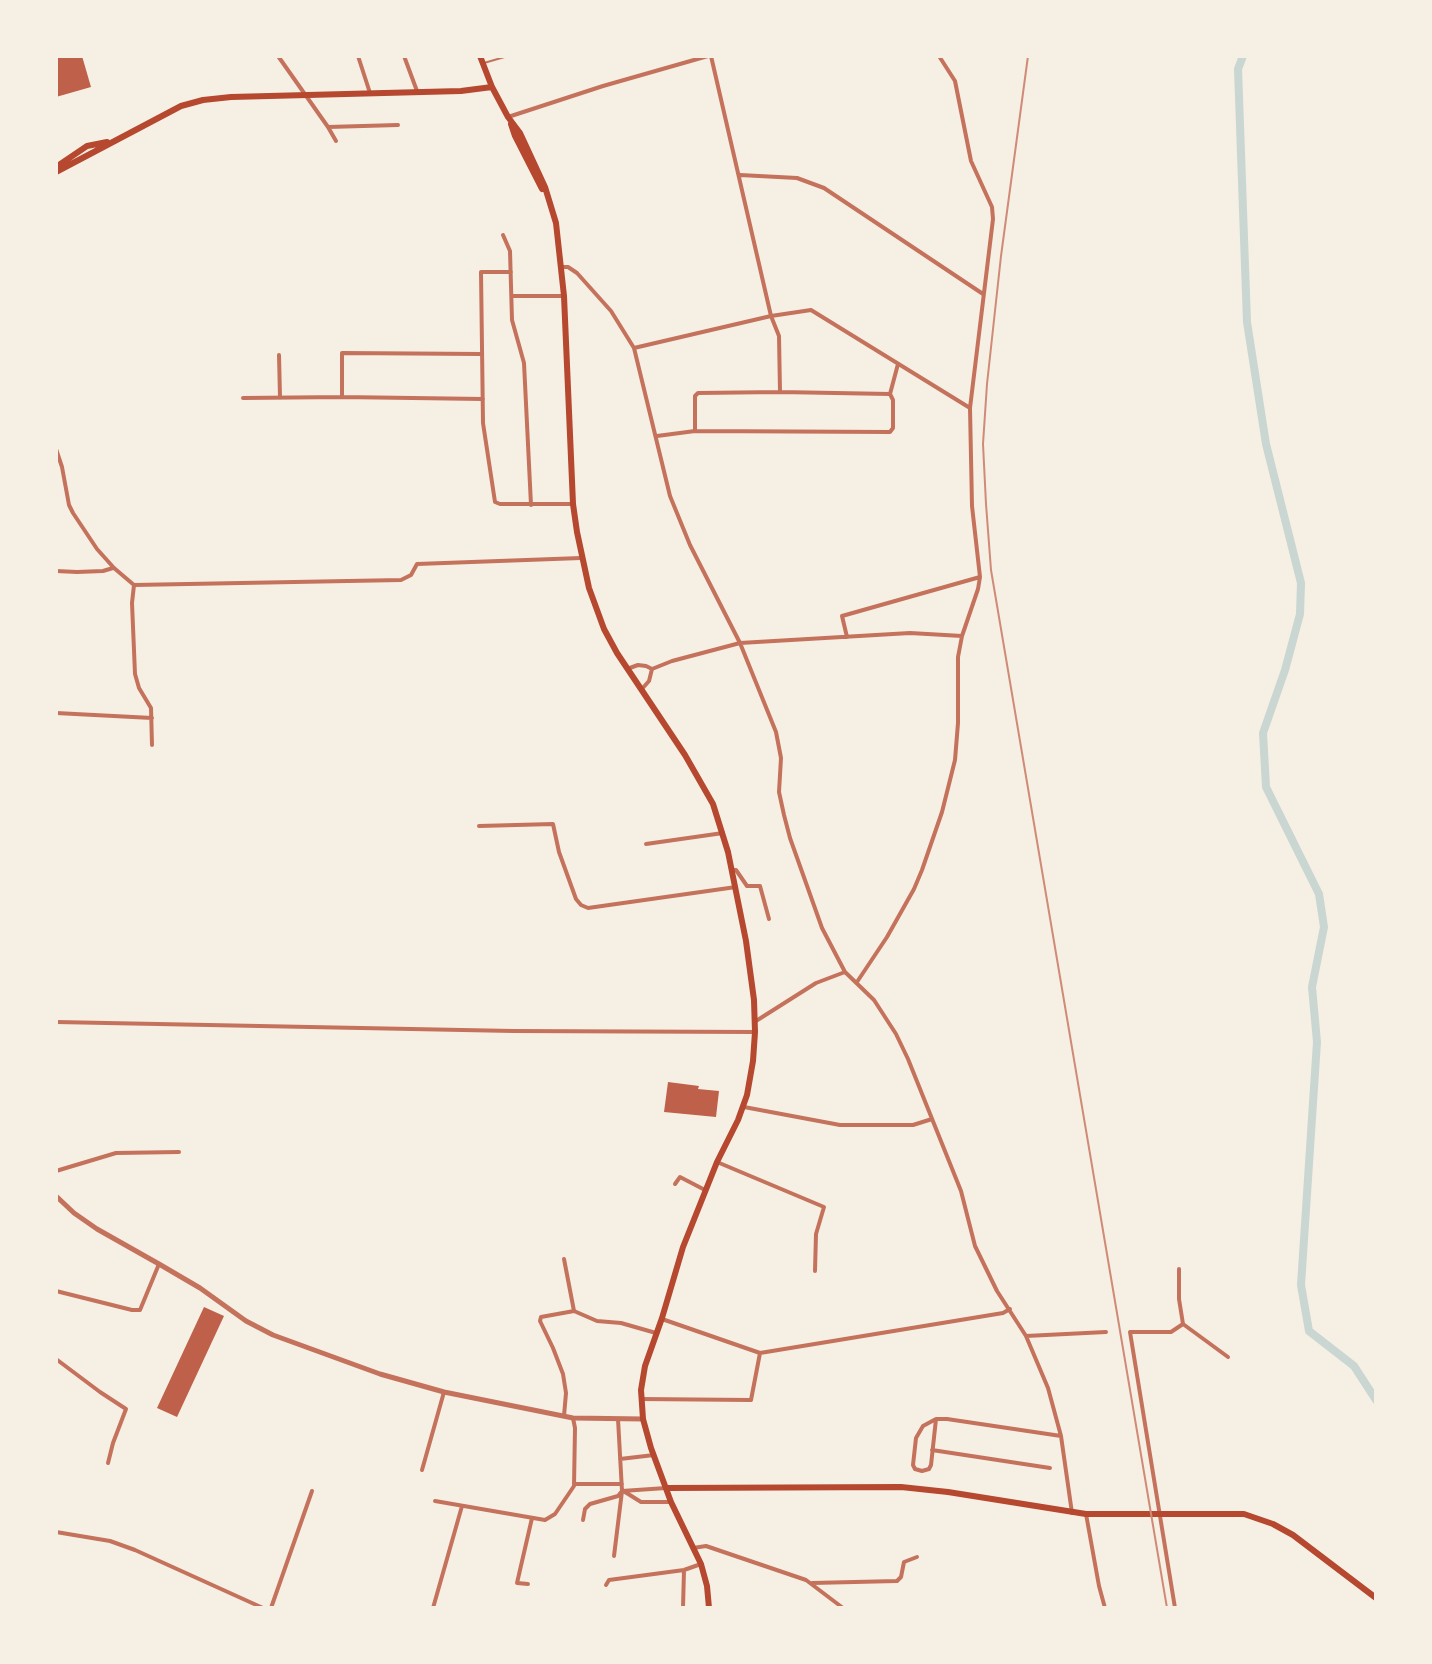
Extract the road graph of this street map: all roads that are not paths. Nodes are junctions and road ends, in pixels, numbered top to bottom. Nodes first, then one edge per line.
1 (278, 56) edge
2 (358, 56) edge
3 (404, 56) edge
4 (508, 56) edge
5 (709, 56) edge
6 (939, 56) edge
7 (481, 60) edge
8 (492, 87) junction
9 (417, 92) junction
10 (370, 93) junction
11 (306, 95) junction
12 (508, 117) junction
13 (398, 125) dead end
14 (328, 127) junction
15 (114, 140) junction
16 (336, 141) dead end
17 (87, 146) junction
18 (85, 158) junction
19 (56, 170) edge
20 (739, 175) junction
21 (503, 235) dead end
22 (562, 267) junction
23 (511, 272) junction
24 (983, 294) junction
25 (512, 296) junction
26 (564, 296) junction
27 (771, 316) junction
28 (634, 348) junction
29 (481, 354) junction
30 (279, 355) dead end
31 (898, 364) junction
32 (780, 392) junction
33 (890, 394) junction
34 (280, 397) junction
35 (342, 397) junction
36 (243, 398) dead end
37 (483, 399) junction
38 (970, 408) junction
39 (695, 431) junction
40 (657, 436) junction
41 (56, 449) edge
42 (573, 504) junction
43 (531, 505) junction
44 (581, 558) junction
45 (114, 568) junction
46 (56, 571) edge
47 (980, 577) junction
48 (134, 585) junction
49 (962, 636) junction
50 (847, 637) junction
51 (740, 643) junction
52 (627, 669) junction
53 (652, 669) junction
54 (641, 690) junction
55 (56, 713) edge
56 (152, 718) junction
57 (152, 745) dead end
58 (552, 816) dead end
59 (553, 824) junction
60 (479, 826) dead end
61 (723, 833) junction
62 (646, 844) dead end
63 (732, 870) junction
64 (736, 887) junction
65 (769, 919) dead end
66 (845, 972) junction
67 (857, 982) junction
68 (755, 1021) junction
69 (56, 1022) edge
70 (755, 1032) junction
71 (744, 1107) junction
72 (932, 1119) junction
73 (179, 1152) dead end
74 (717, 1162) junction
75 (56, 1171) edge
76 (675, 1184) dead end
77 (705, 1190) junction
78 (56, 1196) edge
79 (564, 1259) dead end
80 (159, 1264) junction
81 (1179, 1269) dead end
82 (815, 1271) dead end
83 (56, 1291) edge
84 (1010, 1309) junction
85 (574, 1311) junction
86 (662, 1318) junction
87 (1183, 1324) junction
88 (1106, 1332) dead end
89 (656, 1333) junction
90 (1026, 1336) junction
91 (760, 1353) junction
92 (1228, 1357) dead end
93 (56, 1359) edge
94 (444, 1392) junction
95 (641, 1399) junction
96 (564, 1416) junction
97 (573, 1418) junction
98 (618, 1419) junction
99 (643, 1419) junction
100 (936, 1419) junction
101 (1061, 1436) junction
102 (932, 1450) junction
103 (654, 1455) junction
104 (619, 1459) junction
105 (108, 1463) dead end
106 (1050, 1468) dead end
107 (422, 1470) dead end
108 (574, 1484) junction
109 (622, 1484) junction
110 (666, 1488) junction
111 (312, 1491) dead end
112 (622, 1491) junction
113 (435, 1501) dead end
114 (671, 1502) junction
115 (462, 1506) junction
116 (1072, 1513) junction
117 (1159, 1513) junction
118 (1086, 1514) junction
119 (532, 1518) junction
120 (583, 1520) dead end
121 (56, 1532) edge
122 (693, 1548) junction
123 (614, 1556) dead end
124 (917, 1557) dead end
125 (701, 1564) junction
126 (684, 1570) junction
127 (810, 1583) junction
128 (528, 1584) dead end
129 (606, 1585) dead end
130 (1376, 1598) edge
131 (263, 1608) edge
132 (271, 1608) edge
133 (433, 1608) edge
134 (683, 1608) edge
135 (709, 1608) edge
136 (843, 1608) edge
137 (1105, 1608) edge
138 (1175, 1608) edge

1 - 11 street
2 - 10 street
3 - 9 street
4 - 7 lane
5 - 12 street
5 - 20 street
6 - 24 street
7 - 8 main road
8 - 9 main road
8 - 12 main road
9 - 10 main road
10 - 11 main road
11 - 14 street
11 - 15 main road
12 - 22 main road
13 - 14 street
14 - 16 street
15 - 17 main road
15 - 18 main road
17 - 18 main road
17 - 19 main road
18 - 19 main road
20 - 24 street
20 - 27 street
21 - 23 street
22 - 26 main road
22 - 28 street
23 - 25 street
23 - 29 street
24 - 38 street
25 - 26 street
25 - 43 street
26 - 42 main road
27 - 28 street
27 - 31 street
27 - 32 street
28 - 40 street
29 - 35 street
29 - 37 street
30 - 34 street
31 - 33 street
31 - 38 street
32 - 33 street
32 - 39 street
33 - 39 street
34 - 35 street
34 - 36 street
35 - 37 street
37 - 43 street
38 - 47 street
39 - 40 street
40 - 51 street
41 - 45 street
42 - 43 street
42 - 44 main road
44 - 48 street
44 - 52 main road
45 - 46 street
45 - 48 street
47 - 49 street
47 - 50 street
48 - 56 street
49 - 50 street
49 - 67 street
50 - 51 street
51 - 53 street
51 - 66 street
52 - 53 street
52 - 54 main road
53 - 54 street
54 - 61 main road
55 - 56 street
56 - 57 street
58 - 59 street
59 - 60 street
59 - 64 street
61 - 62 street
61 - 63 main road
63 - 64 main road
63 - 65 street
64 - 68 main road
66 - 67 street
66 - 68 street
67 - 72 street
68 - 70 main road
69 - 70 street
70 - 71 main road
71 - 72 street
71 - 74 main road
72 - 84 street
73 - 75 street
74 - 77 main road
74 - 82 street
76 - 77 street
77 - 86 main road
78 - 80 street
79 - 85 street
80 - 83 street
80 - 94 street
81 - 87 street
84 - 90 street
84 - 91 street
85 - 89 street
85 - 96 street
86 - 89 main road
86 - 91 street
87 - 92 street
87 - 117 street
88 - 90 street
89 - 95 main road
90 - 101 street
91 - 95 street
93 - 105 street
94 - 96 street
94 - 107 street
95 - 99 main road
96 - 97 street
97 - 98 street
97 - 108 street
98 - 99 street
98 - 104 street
99 - 103 main road
100 - 101 street
100 - 102 street
100 - 102 street
101 - 116 street
102 - 106 street
103 - 104 street
103 - 110 main road
104 - 109 street
108 - 109 street
108 - 119 street
109 - 112 street
110 - 112 street
110 - 114 main road
110 - 116 main road
111 - 132 street
112 - 114 street
112 - 120 street
112 - 123 street
113 - 115 street
114 - 122 main road
115 - 119 street
115 - 133 street
116 - 118 main road
117 - 118 main road
117 - 130 main road
117 - 138 street
118 - 137 street
119 - 128 street
121 - 131 street
122 - 125 main road
122 - 127 street
124 - 127 street
125 - 126 street
125 - 135 main road
126 - 129 street
126 - 134 street
127 - 136 street

